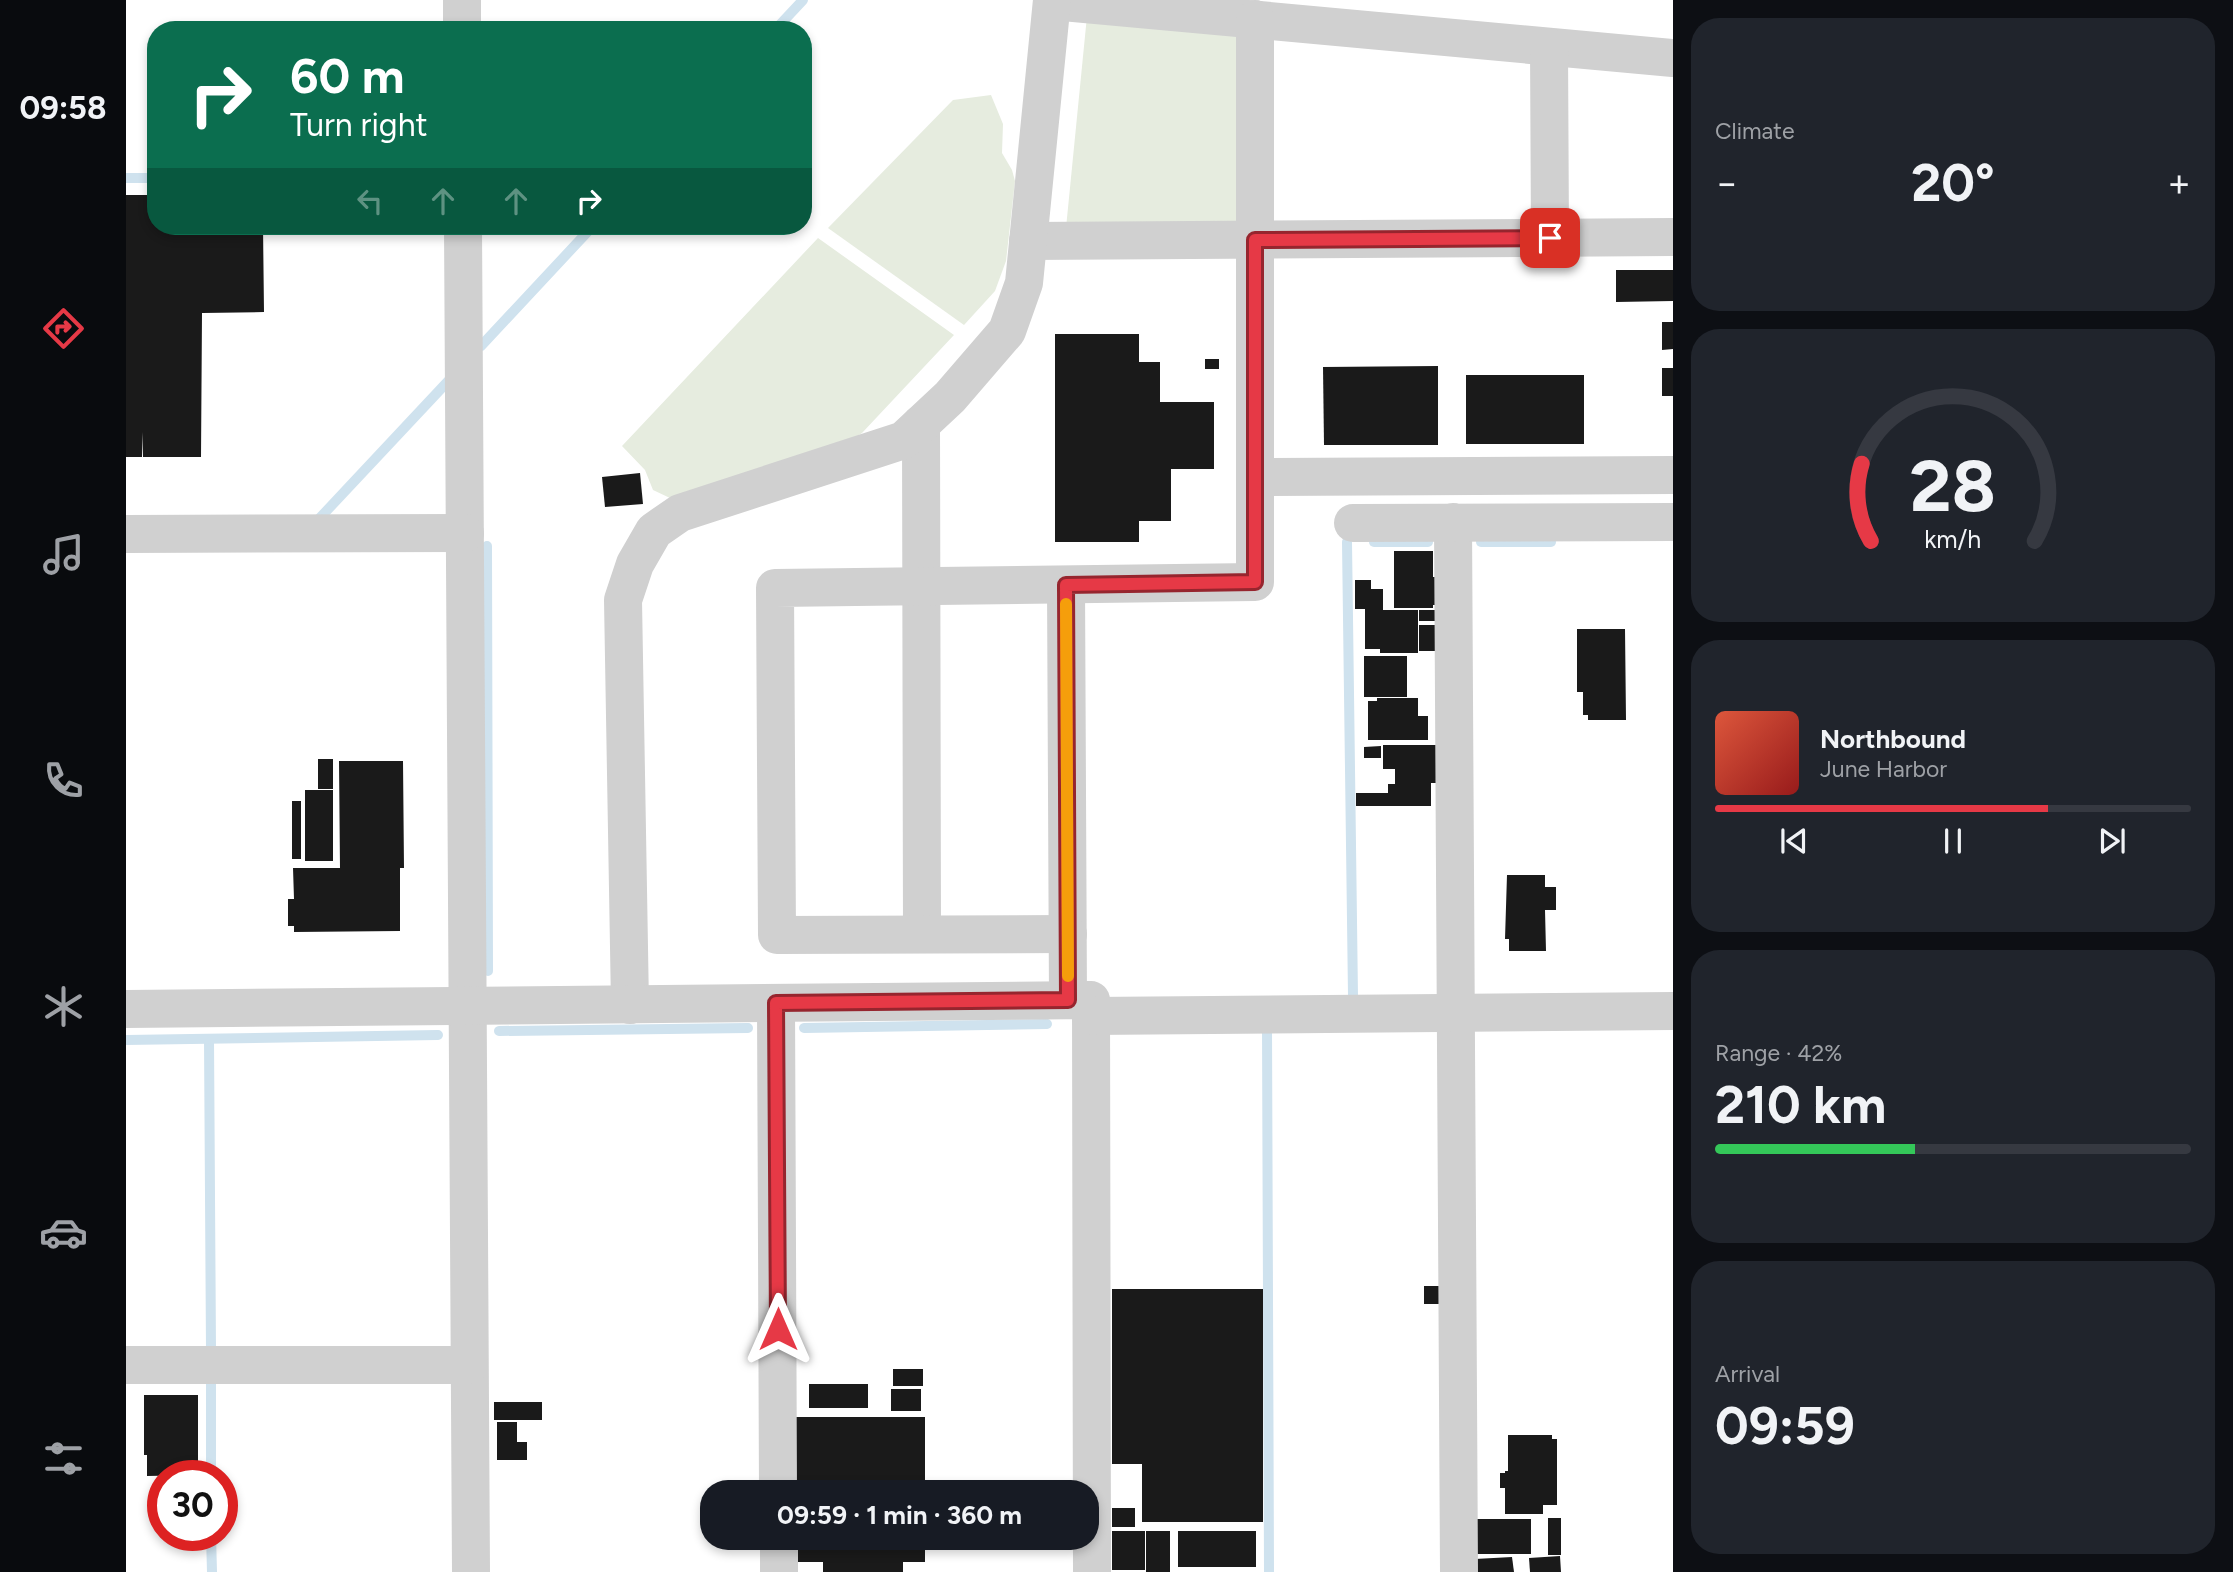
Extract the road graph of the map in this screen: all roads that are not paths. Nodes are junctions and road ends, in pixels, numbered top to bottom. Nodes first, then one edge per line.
1 (462, 0) edge
2 (1052, 0) edge
3 (1255, 19) junction
4 (462, 21) edge
5 (1549, 47) junction
6 (1673, 58) edge
7 (463, 235) edge
8 (1673, 237) edge
9 (1550, 238) junction
10 (1255, 240) junction
11 (1028, 241) junction
12 (921, 424) junction
13 (1673, 475) edge
14 (1255, 477) junction
15 (1453, 522) junction
16 (1673, 522) edge
17 (1353, 523) dead end
18 (465, 533) junction
19 (126, 534) edge
20 (1066, 585) junction
21 (922, 586) junction
22 (922, 934) junction
23 (1068, 934) junction
24 (776, 1003) junction
25 (630, 1005) junction
26 (467, 1006) junction
27 (1080, 1008) junction
28 (126, 1009) edge
29 (1673, 1012) edge
30 (1456, 1013) junction
31 (126, 1365) edge
32 (469, 1365) junction
33 (778, 1480) edge
34 (779, 1550) edge
35 (471, 1572) edge
36 (779, 1572) edge
37 (1093, 1572) edge
38 (1459, 1572) edge

1 - 4 street
2 - 3 street
2 - 11 street
3 - 5 street
3 - 10 street
5 - 6 street
5 - 9 street
7 - 18 street
8 - 9 street
9 - 10 street
10 - 11 street
10 - 14 street
11 - 12 street
12 - 21 street
12 - 25 street
13 - 14 street
14 - 20 street
15 - 16 street
15 - 17 street
15 - 30 street
18 - 19 street
18 - 26 street
20 - 21 street
20 - 23 street
21 - 22 street
21 - 22 street
22 - 23 street
23 - 27 street
24 - 25 street
24 - 27 street
24 - 33 street
25 - 26 street
26 - 28 street
26 - 32 street
27 - 30 street
27 - 37 street
29 - 30 street
30 - 38 street
31 - 32 street
32 - 35 street
34 - 36 street

